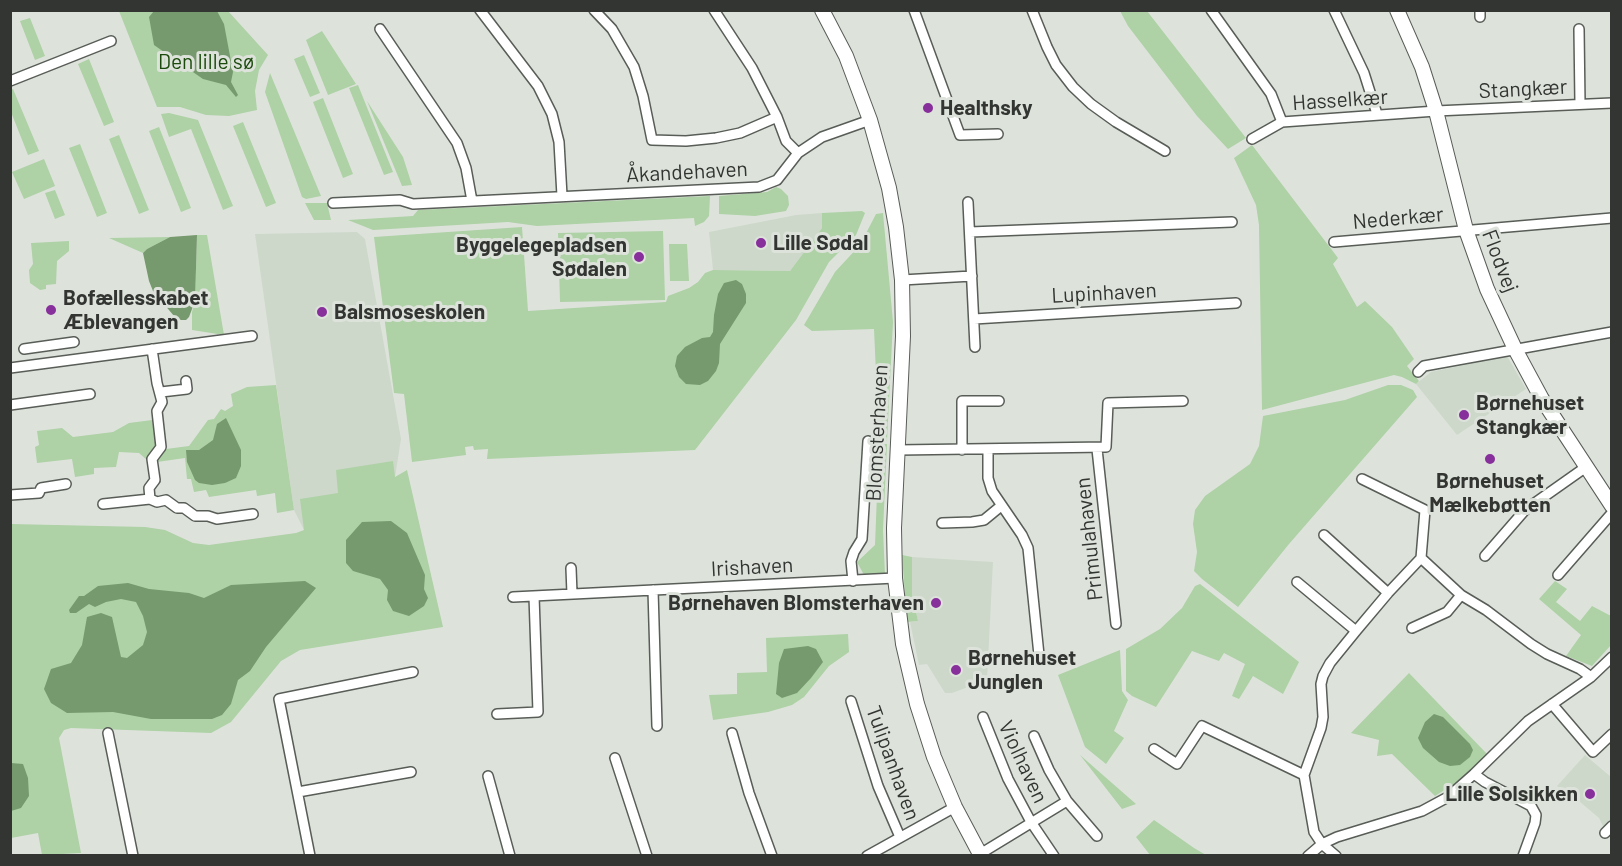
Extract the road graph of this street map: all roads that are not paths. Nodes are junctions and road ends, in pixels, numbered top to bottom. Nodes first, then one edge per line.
1 (480, 10) edge
2 (594, 10) edge
3 (714, 10) edge
4 (822, 10) edge
5 (914, 10) edge
6 (1032, 10) edge
7 (1211, 10) edge
8 (1334, 10) edge
9 (1397, 10) edge
10 (380, 29) dead end
11 (1579, 29) dead end
12 (111, 41) dead end
13 (10, 81) edge
14 (1611, 103) edge
15 (1580, 104) junction
16 (1436, 111) junction
17 (1377, 114) junction
18 (777, 117) junction
19 (870, 120) junction
20 (1282, 122) junction
21 (998, 134) dead end
22 (1252, 140) dead end
23 (1165, 151) dead end
24 (798, 153) junction
25 (562, 196) junction
26 (472, 201) junction
27 (968, 202) dead end
28 (333, 203) dead end
29 (1611, 218) edge
30 (1232, 222) dead end
31 (1466, 230) junction
32 (970, 232) junction
33 (1334, 242) dead end
34 (972, 276) junction
35 (902, 280) junction
36 (1236, 303) dead end
37 (974, 319) junction
38 (1611, 332) edge
39 (252, 336) dead end
40 (74, 342) dead end
41 (50, 345) junction
42 (975, 347) dead end
43 (24, 349) dead end
44 (152, 349) junction
45 (1515, 349) junction
46 (52, 363) junction
47 (10, 368) edge
48 (1418, 372) dead end
49 (186, 381) dead end
50 (161, 392) junction
51 (90, 394) dead end
52 (1183, 401) dead end
53 (999, 402) dead end
54 (10, 405) edge
55 (868, 441) dead end
56 (1097, 449) junction
57 (898, 450) junction
58 (962, 450) junction
59 (987, 450) junction
60 (1586, 467) junction
61 (1362, 479) dead end
62 (66, 484) dead end
63 (10, 495) edge
64 (150, 499) junction
65 (103, 504) dead end
66 (1001, 506) junction
67 (1611, 506) edge
68 (1611, 513) edge
69 (254, 514) dead end
70 (942, 523) dead end
71 (1324, 535) dead end
72 (1485, 556) dead end
73 (1421, 558) junction
74 (571, 568) dead end
75 (1558, 575) dead end
76 (895, 578) junction
77 (853, 581) junction
78 (1297, 582) dead end
79 (653, 590) junction
80 (1388, 593) junction
81 (572, 594) junction
82 (1461, 595) junction
83 (534, 596) junction
84 (513, 597) dead end
85 (1116, 624) dead end
86 (1412, 628) dead end
87 (1356, 631) junction
88 (1040, 655) dead end
89 (1611, 657) edge
90 (413, 672) dead end
91 (1590, 676) junction
92 (851, 701) dead end
93 (1552, 704) junction
94 (497, 714) dead end
95 (983, 717) dead end
96 (657, 726) dead end
97 (732, 733) dead end
98 (108, 734) dead end
99 (1611, 734) edge
100 (1034, 736) dead end
101 (1154, 749) dead end
102 (615, 758) dead end
103 (411, 772) dead end
104 (1474, 774) junction
105 (1304, 775) junction
106 (488, 776) dead end
107 (298, 792) junction
108 (1067, 801) junction
109 (955, 807) junction
110 (1031, 822) junction
111 (1097, 836) dead end
112 (900, 837) junction
113 (1322, 844) junction
114 (879, 852) edge
115 (133, 855) edge
116 (310, 855) edge
117 (510, 855) edge
118 (647, 855) edge
119 (772, 855) edge
120 (867, 855) edge
121 (981, 855) edge
122 (1054, 855) edge
123 (1308, 855) edge
124 (1336, 855) edge
125 (1523, 855) edge

1 - 25 street
2 - 18 street, Åkandehaven
3 - 18 street
4 - 19 street, Blomsterhaven
5 - 21 street
6 - 23 street
7 - 20 street
8 - 17 street
9 - 16 street, Flodvej
10 - 26 street
11 - 15 street
12 - 13 street
14 - 15 street, Stangkær
15 - 16 street, Stangkær
16 - 17 street, Hasselkær
16 - 31 street, Flodvej
17 - 20 street, Hasselkær
18 - 24 street
19 - 24 street, Åkandehaven
19 - 35 street, Blomsterhaven
20 - 22 street, Hasselkær
24 - 25 street, Åkandehaven
25 - 26 street, Åkandehaven
26 - 28 street, Åkandehaven
27 - 32 street
29 - 31 street, Nederkær
30 - 32 street
31 - 33 street, Nederkær
31 - 45 street, Flodvej
32 - 34 street
34 - 35 street
34 - 37 street
35 - 57 street, Blomsterhaven
36 - 37 street, Lupinhaven
37 - 42 street
38 - 45 street
39 - 44 street
40 - 41 street
41 - 43 street
41 - 46 street
44 - 46 street
44 - 50 street
45 - 48 street
45 - 60 street, Flodvej
46 - 47 street
49 - 50 street
50 - 64 street
51 - 54 street
52 - 56 street, Primulahaven
53 - 58 street
55 - 77 street
56 - 59 street, Primulahaven
56 - 85 street, Primulahaven
57 - 58 street, Primulahaven
57 - 76 street, Blomsterhaven
58 - 59 street, Primulahaven
59 - 66 street
60 - 67 street, Flodvej
60 - 72 street
61 - 73 street
62 - 63 street
64 - 65 street
64 - 69 street
66 - 70 street
66 - 88 street
68 - 75 street
71 - 80 street
73 - 80 street
73 - 82 street
74 - 81 street
76 - 77 street, Irishaven
76 - 109 street, Blomsterhaven
77 - 79 street, Irishaven
78 - 87 street
79 - 81 street, Irishaven
79 - 96 street
80 - 87 street
81 - 83 street, Irishaven
82 - 86 street
82 - 91 street
83 - 84 street, Irishaven
83 - 94 street
87 - 105 street
89 - 91 street
90 - 107 street
91 - 93 street
92 - 112 street, Tulipanhaven
93 - 99 street
93 - 104 street
95 - 110 street, Violhaven
97 - 119 street
98 - 115 street
100 - 108 street, Violhaven
101 - 105 street
102 - 118 street
103 - 107 street
104 - 113 street
104 - 125 street
105 - 113 street
106 - 117 street
107 - 116 street
108 - 110 street, Violhaven
108 - 111 street, Violhaven
109 - 112 street, Tulipanhaven
109 - 121 street, Blomsterhaven
110 - 121 street, Violhaven
110 - 122 street, Violhaven
112 - 114 street, Tulipanhaven
113 - 123 street
113 - 124 street
114 - 120 street, Tulipanhaven

